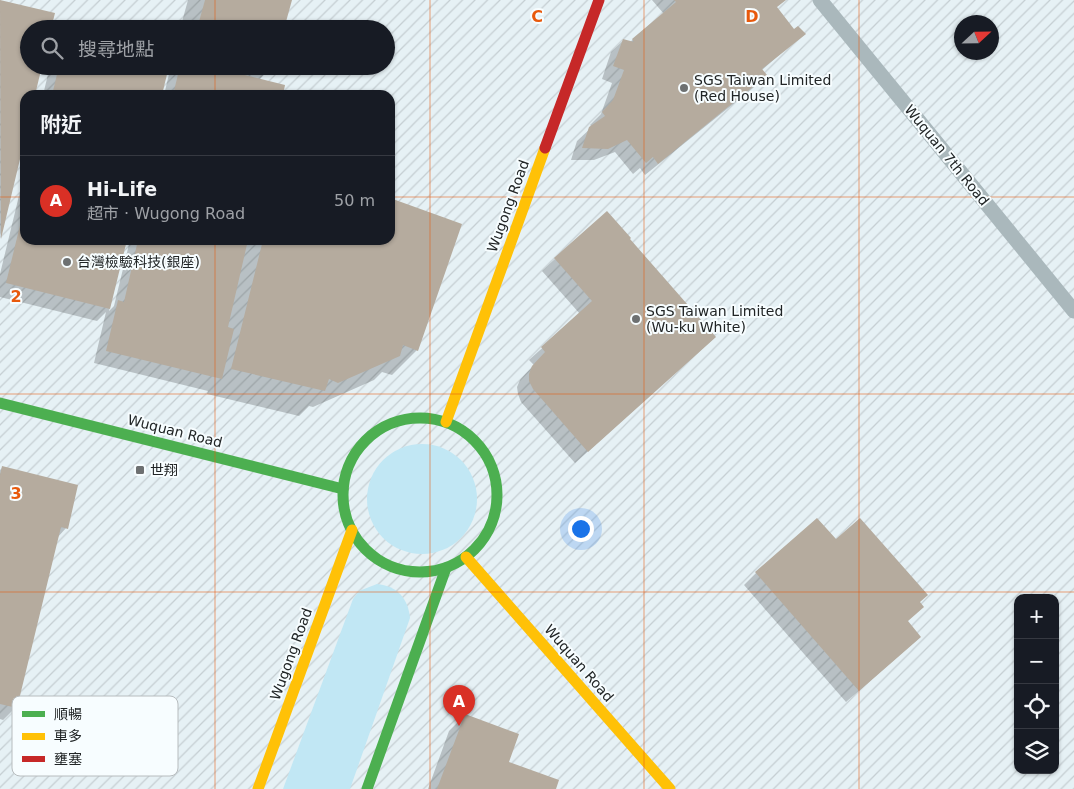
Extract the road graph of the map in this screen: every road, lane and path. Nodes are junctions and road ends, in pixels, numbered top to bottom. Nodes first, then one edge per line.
1 (599, 0) edge
2 (820, 0) edge
3 (1074, 311) edge
4 (0, 403) edge
5 (446, 422) junction
6 (343, 489) junction
7 (352, 530) junction
8 (466, 557) junction
9 (446, 568) junction
10 (258, 789) edge
11 (367, 789) edge
12 (670, 789) edge

1 - 5 street, Wugong Road
2 - 3 lane, Wuquan 7th Road
4 - 6 street, Wuquan Road
5 - 6 street
5 - 8 street
6 - 7 street
7 - 9 street
7 - 10 street, Wugong Road
8 - 9 street
8 - 12 street, Wuquan Road
9 - 11 street

